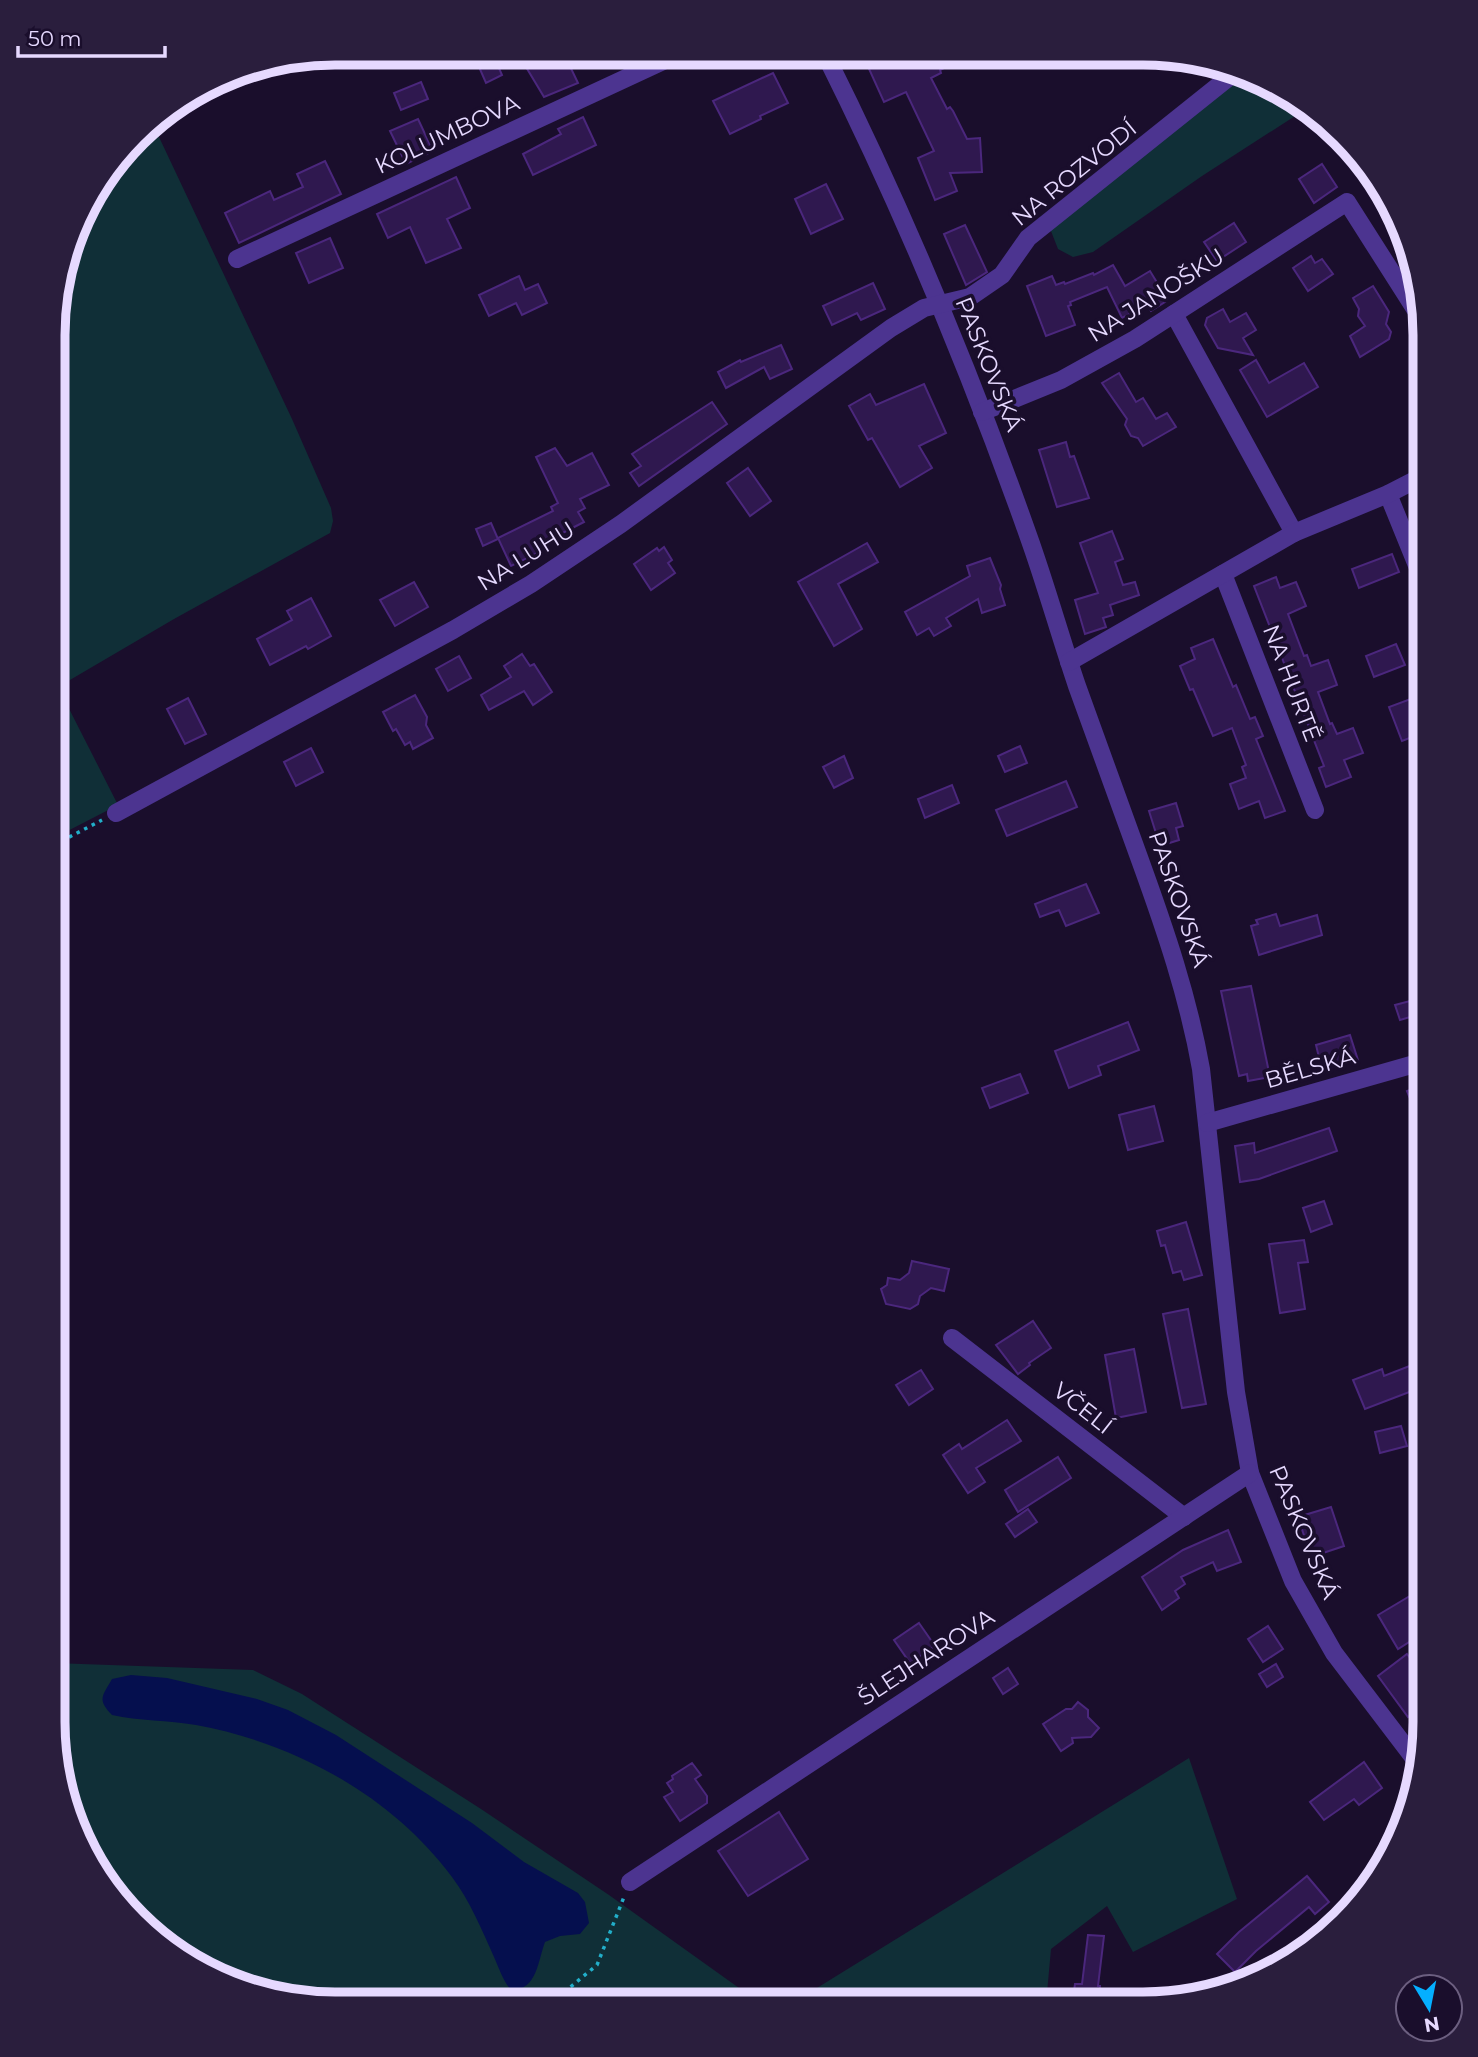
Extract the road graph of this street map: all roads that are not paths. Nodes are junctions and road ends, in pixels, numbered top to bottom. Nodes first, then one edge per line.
1 (654, 65) edge
2 (830, 65) edge
3 (1228, 78) edge
4 (237, 259) dead end
5 (1411, 303) edge
6 (939, 305) junction
7 (1174, 314) junction
8 (982, 412) junction
9 (1413, 481) edge
10 (1388, 494) junction
11 (1294, 533) junction
12 (1413, 555) edge
13 (1223, 574) junction
14 (1069, 662) junction
15 (1315, 810) dead end
16 (116, 813) road end
17 (1413, 1064) edge
18 (1207, 1123) junction
19 (952, 1338) dead end
20 (1250, 1473) junction
21 (1184, 1517) junction
22 (1411, 1755) edge
23 (630, 1882) road end

1 - 4 street, KOLUMBOVA
2 - 6 street, PASKOVSKÁ
3 - 6 street, NA ROZVODÍ
5 - 7 street, NA JANOŠKU
6 - 8 street, PASKOVSKÁ
6 - 16 street, NA LUHU
7 - 8 street, NA JANOŠKU
7 - 11 street
8 - 14 street, PASKOVSKÁ
9 - 10 street
10 - 11 street
10 - 12 street
11 - 13 street
13 - 14 street
13 - 15 street, NA HURTĚ
14 - 18 street, PASKOVSKÁ
17 - 18 street, BĚLSKÁ
18 - 20 street, PASKOVSKÁ
19 - 21 street, VČELÍ
20 - 21 street, ŠLEJHAROVA
20 - 22 street, PASKOVSKÁ
21 - 23 street, ŠLEJHAROVA

